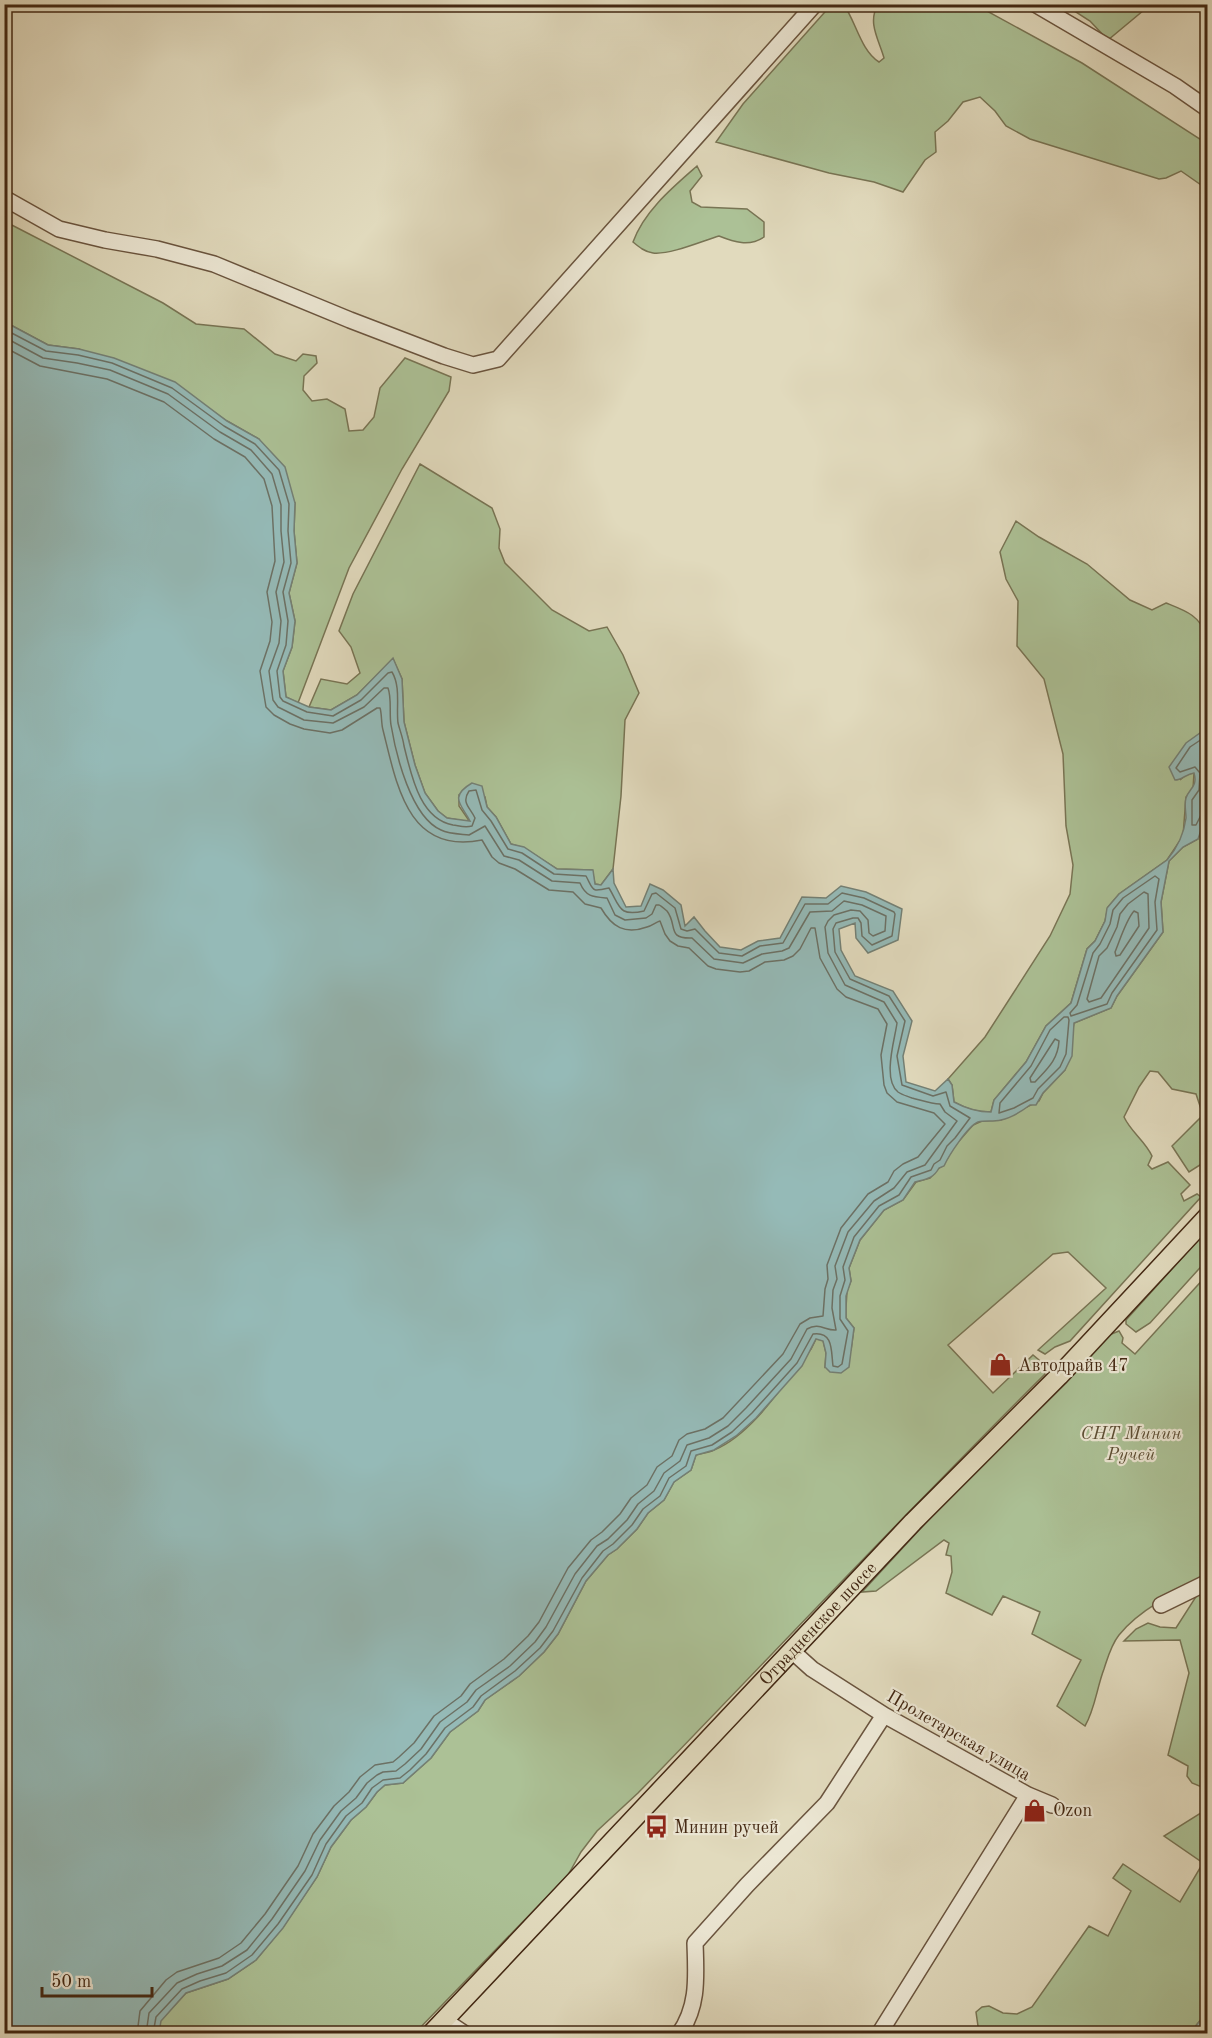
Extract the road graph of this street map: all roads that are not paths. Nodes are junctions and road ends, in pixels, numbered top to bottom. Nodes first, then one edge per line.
1 (815, 4) edge
2 (1035, 4) edge
3 (1208, 109) edge
4 (4, 198) edge
5 (1208, 1216) edge
6 (1208, 1582) edge
7 (1161, 1605) dead end
8 (792, 1651) junction
9 (884, 1715) junction
10 (1028, 1796) junction
11 (1052, 1804) dead end
12 (444, 2020) junction
13 (431, 2034) edge
14 (465, 2034) edge
15 (679, 2034) edge
16 (879, 2034) edge

1 - 4 street
2 - 3 street
5 - 8 main road, Отрадненское шоссе
6 - 7 street
8 - 9 street, Пролетарская улица
8 - 12 main road, Отрадненское шоссе
9 - 10 street, Пролетарская улица
9 - 15 street
10 - 11 street
10 - 16 street, Пролетарская улица
12 - 13 main road, Отрадненское шоссе
12 - 14 street

